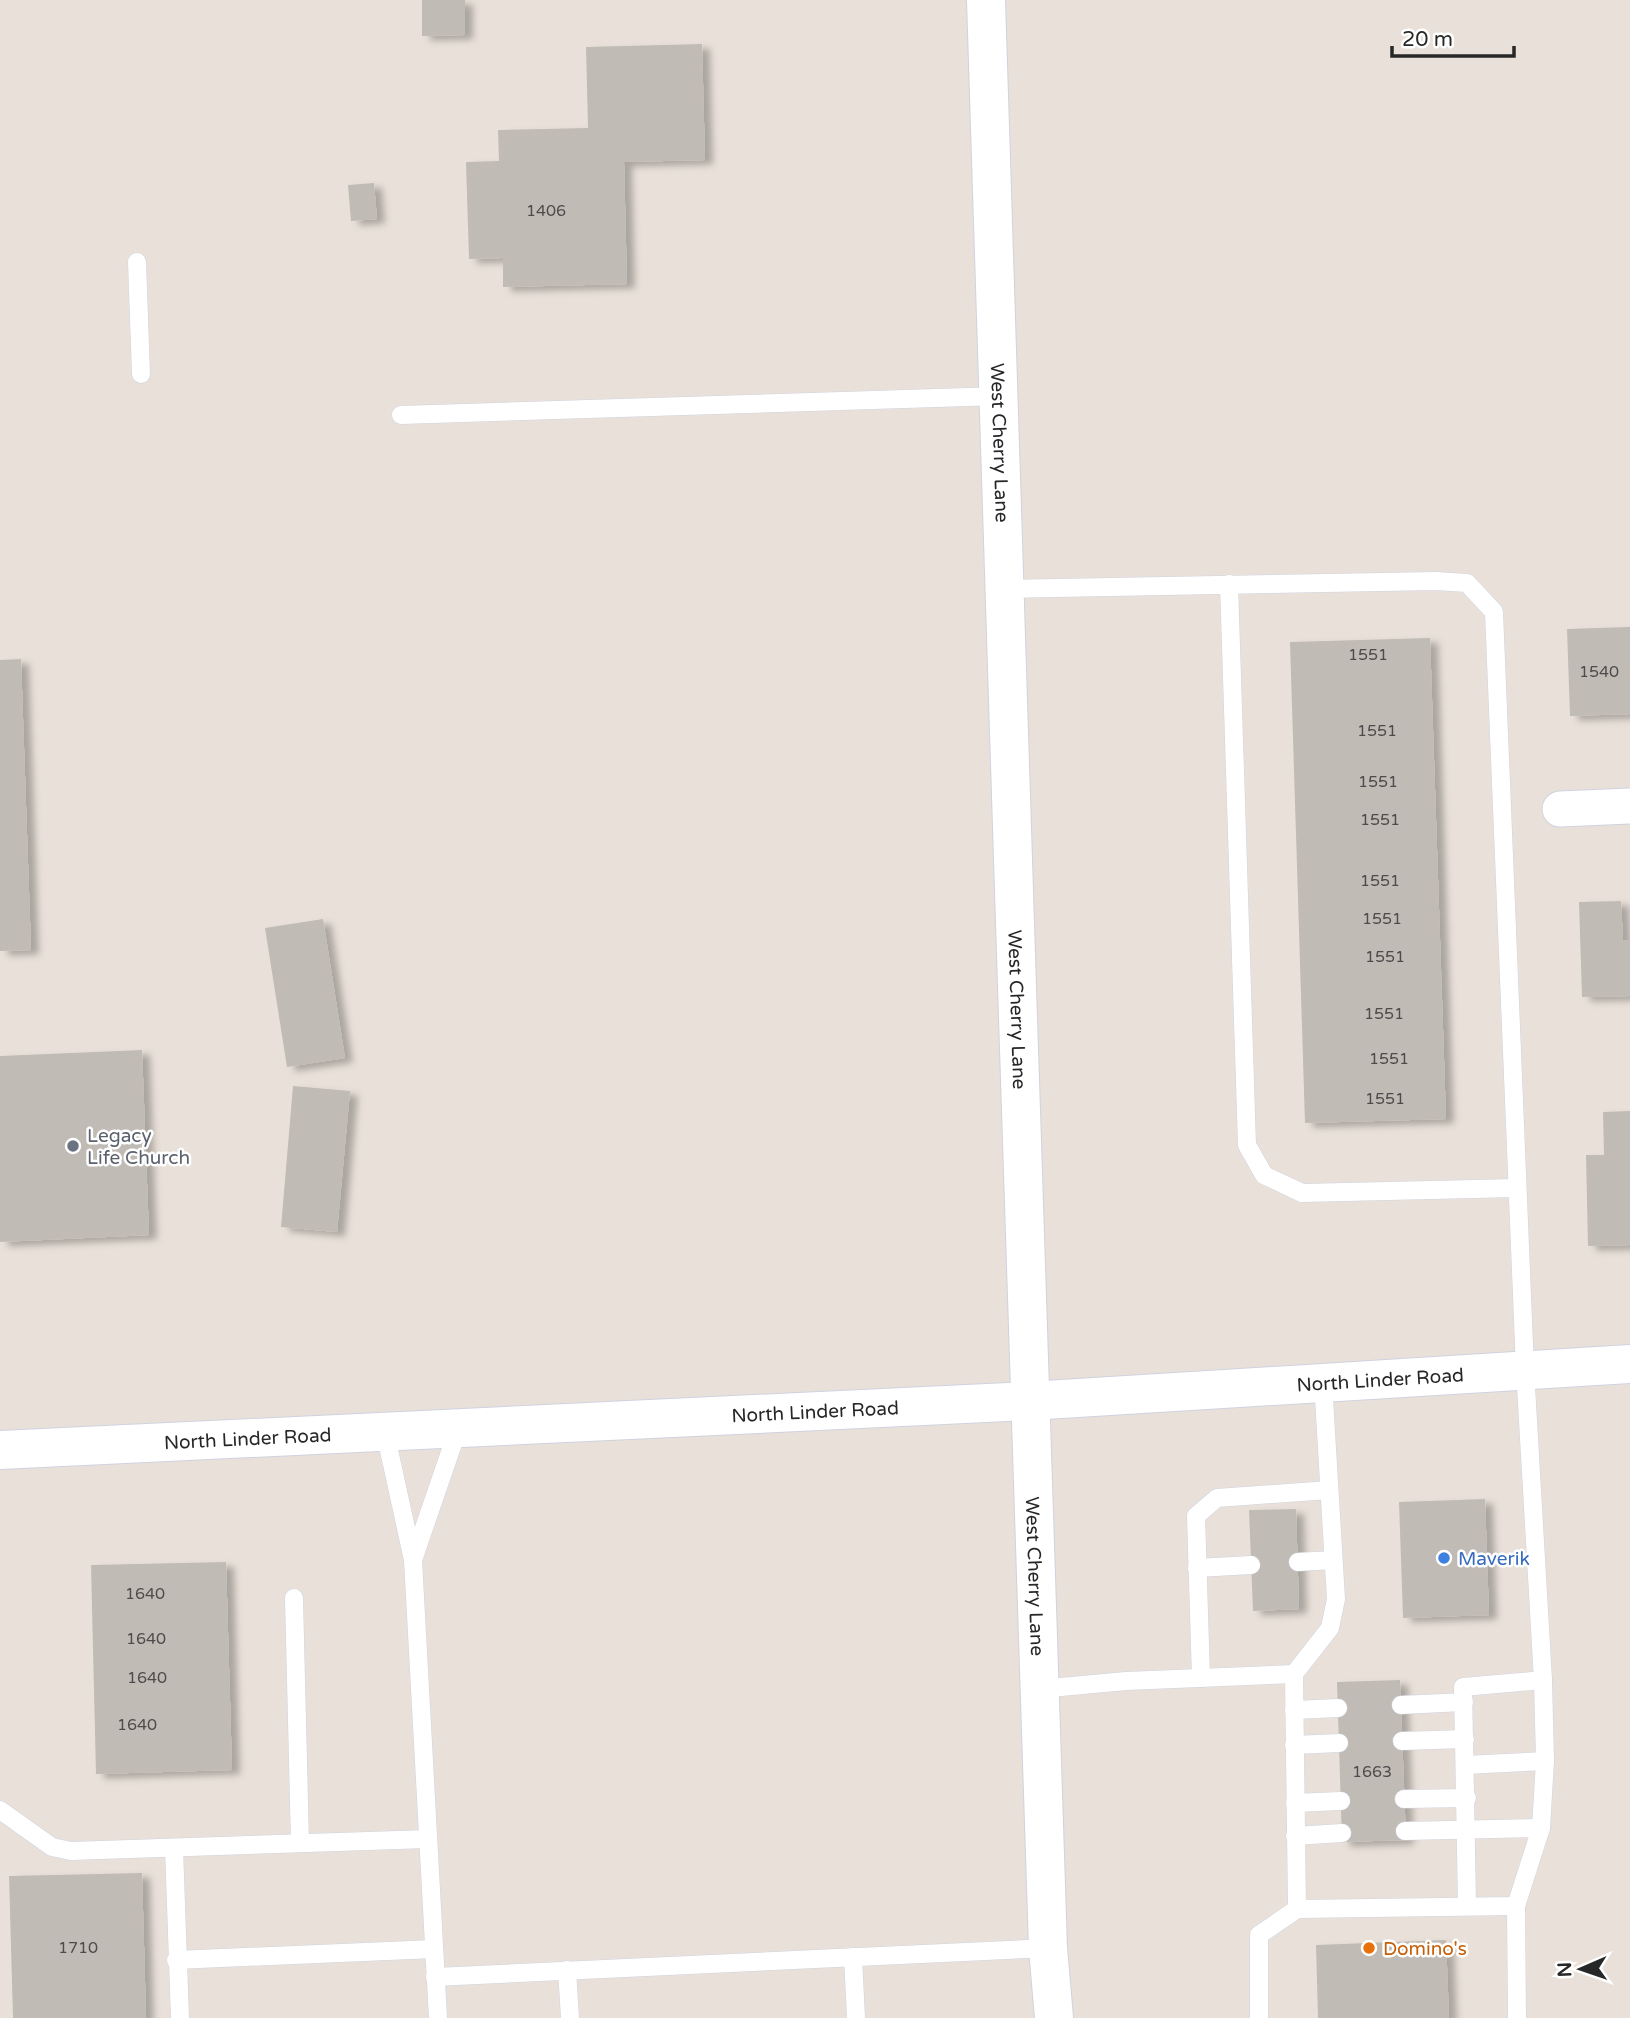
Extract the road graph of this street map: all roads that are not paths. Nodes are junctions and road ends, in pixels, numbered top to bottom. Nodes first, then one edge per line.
1 (986, 0) edge
2 (137, 262) dead end
3 (141, 374) dead end
4 (1000, 396) junction
5 (401, 415) dead end
6 (1228, 584) junction
7 (1006, 589) junction
8 (1630, 806) edge
9 (1560, 808) dead end
10 (1517, 1188) junction
11 (1630, 1364) edge
12 (1525, 1369) junction
13 (1323, 1382) junction
14 (1029, 1401) junction
15 (458, 1429) junction
16 (385, 1432) junction
17 (0, 1450) edge
18 (1329, 1490) junction
19 (413, 1560) junction
20 (1333, 1560) junction
21 (1298, 1562) dead end
22 (1251, 1565) dead end
23 (1197, 1568) junction
24 (293, 1598) dead end
25 (1294, 1674) junction
26 (1201, 1678) junction
27 (1543, 1680) junction
28 (1038, 1689) junction
29 (1464, 1702) junction
30 (1401, 1706) dead end
31 (1338, 1708) dead end
32 (1294, 1710) junction
33 (1465, 1739) junction
34 (1402, 1741) dead end
35 (1339, 1743) dead end
36 (1294, 1745) junction
37 (1545, 1761) junction
38 (1465, 1765) junction
39 (1466, 1798) junction
40 (1404, 1799) dead end
41 (1341, 1801) dead end
42 (1295, 1803) junction
43 (0, 1810) edge
44 (1467, 1828) junction
45 (1541, 1828) junction
46 (1405, 1831) dead end
47 (1342, 1833) dead end
48 (1296, 1836) junction
49 (428, 1839) junction
50 (300, 1843) junction
51 (174, 1848) junction
52 (1467, 1905) junction
53 (1516, 1906) junction
54 (1297, 1909) junction
55 (1048, 1948) junction
56 (434, 1949) junction
57 (853, 1957) junction
58 (176, 1960) junction
59 (567, 1970) junction
60 (435, 1977) junction
61 (180, 2018) edge
62 (438, 2018) edge
63 (570, 2018) edge
64 (856, 2018) edge
65 (1054, 2018) edge
66 (1259, 2018) edge
67 (1517, 2018) edge

1 - 4 main road, West Cherry Lane
2 - 3 lane
4 - 5 lane
4 - 7 main road, West Cherry Lane
6 - 7 lane
6 - 10 lane
6 - 10 lane
7 - 14 main road, West Cherry Lane
8 - 9 street
10 - 12 lane
11 - 12 main road, North Linder Road
12 - 13 main road, North Linder Road
12 - 27 lane
13 - 14 main road, North Linder Road
13 - 18 lane
14 - 15 main road, North Linder Road
14 - 28 main road, West Cherry Lane
15 - 16 main road, North Linder Road
15 - 19 lane
16 - 17 main road, North Linder Road
16 - 19 lane
18 - 20 lane
18 - 23 lane
19 - 49 lane
20 - 21 lane
20 - 25 lane
22 - 23 lane
23 - 26 lane
24 - 50 lane
25 - 26 lane
25 - 32 lane
26 - 28 lane
27 - 29 lane
27 - 37 lane
28 - 55 main road, West Cherry Lane
29 - 30 lane
29 - 33 lane
31 - 32 lane
32 - 36 lane
33 - 34 lane
33 - 38 lane
35 - 36 lane
36 - 42 lane
37 - 38 lane
37 - 45 lane
38 - 39 lane
39 - 40 lane
39 - 44 lane
41 - 42 lane
42 - 48 lane
43 - 51 lane
44 - 45 lane
44 - 46 lane
44 - 52 lane
45 - 53 lane
47 - 48 lane
48 - 54 lane
49 - 50 lane
49 - 56 lane
50 - 51 lane
51 - 58 lane
52 - 53 lane
52 - 54 lane
53 - 67 lane
54 - 66 lane
55 - 57 lane
55 - 65 main road, West Cherry Lane
56 - 58 lane
56 - 60 lane
57 - 59 lane
57 - 64 lane
58 - 61 lane
59 - 60 lane
59 - 63 lane
60 - 62 lane

